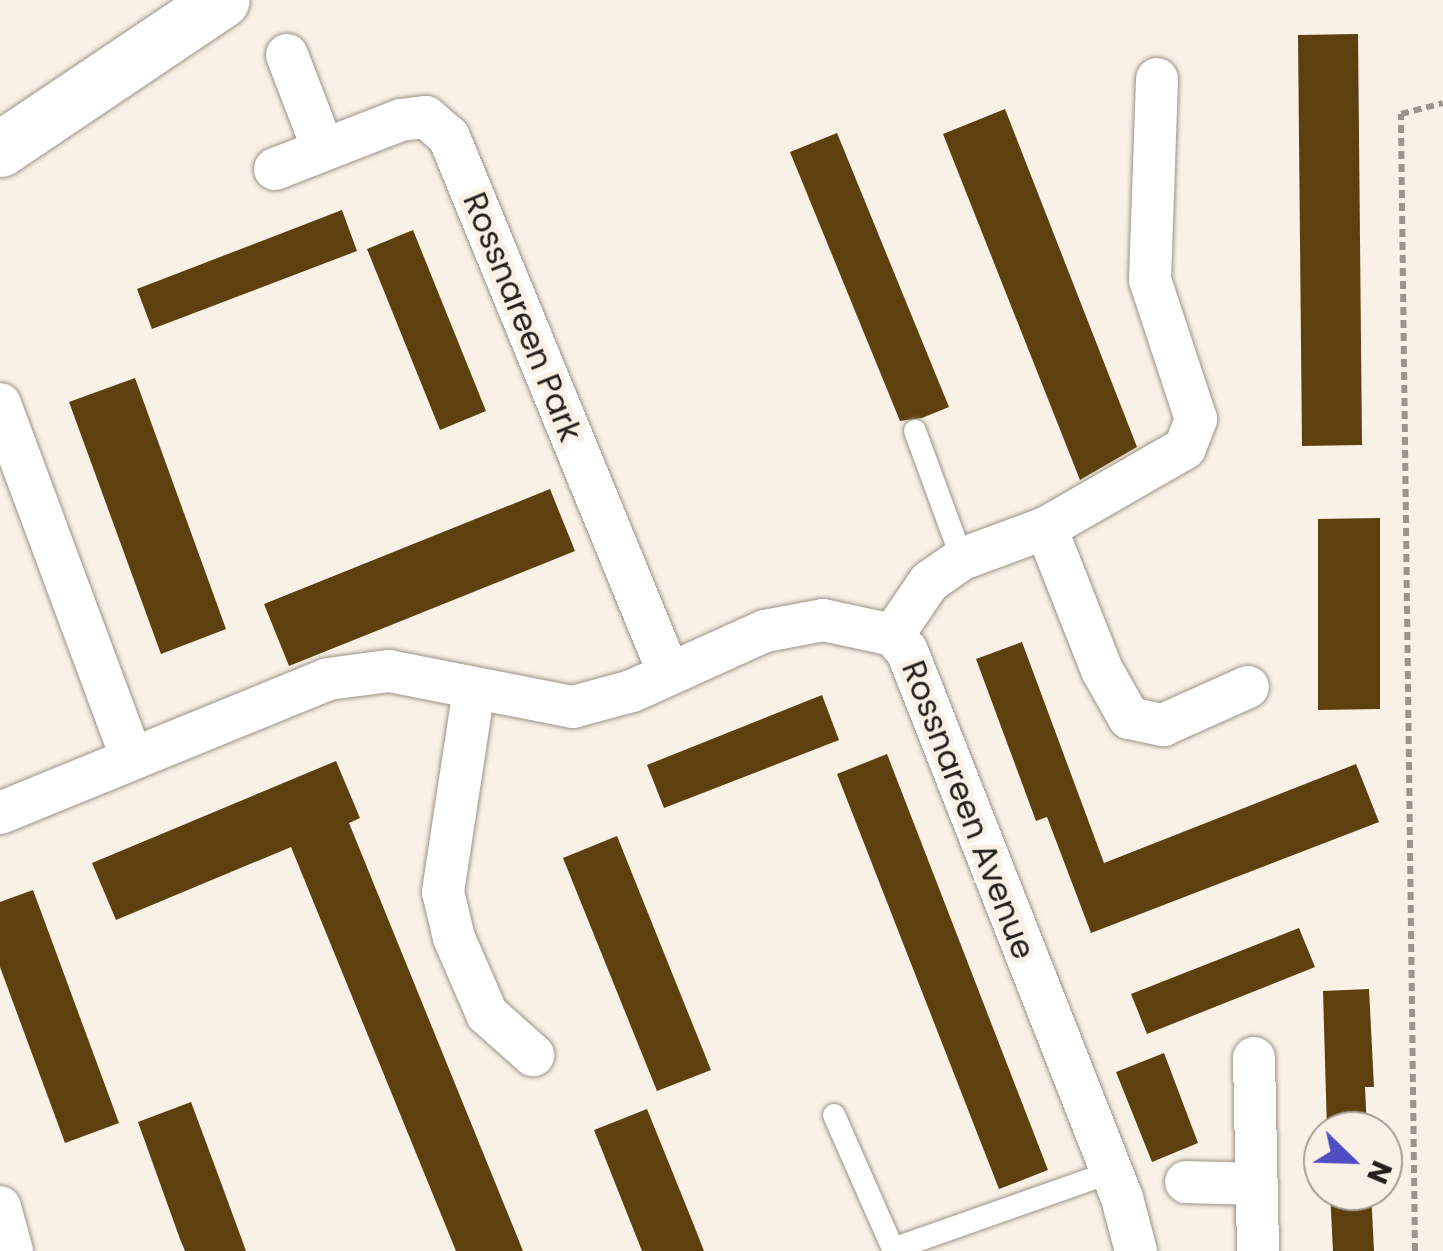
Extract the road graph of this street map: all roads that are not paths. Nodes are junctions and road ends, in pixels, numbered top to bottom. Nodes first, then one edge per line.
1 (222, 0) edge
2 (288, 56) dead end
3 (1157, 79) dead end
4 (322, 146) junction
5 (0, 149) edge
6 (275, 169) dead end
7 (0, 404) edge
8 (915, 431) dead end
9 (1046, 528) junction
10 (962, 558) junction
11 (893, 635) junction
12 (668, 674) junction
13 (1248, 687) dead end
14 (474, 689) junction
15 (132, 758) junction
16 (0, 813) edge
17 (533, 1055) dead end
18 (1254, 1058) dead end
19 (834, 1115) dead end
20 (1112, 1172) junction
21 (1186, 1182) dead end
22 (1257, 1184) junction
23 (0, 1206) edge
24 (12, 1251) edge
25 (1136, 1251) edge
26 (1258, 1251) edge

1 - 5 street
2 - 4 street
3 - 9 street
4 - 6 street, Rossnareen Park
4 - 12 street, Rossnareen Park
7 - 15 street
8 - 10 lane
9 - 10 street
9 - 13 street
10 - 11 street
11 - 12 street, Rossnareen Avenue
11 - 20 street, Rossnareen Avenue
12 - 14 street, Rossnareen Avenue
14 - 15 street, Rossnareen Avenue
14 - 17 street
15 - 16 street, Rossnareen Avenue
18 - 22 street
19 - 20 lane
20 - 25 street, Rossnareen Avenue
21 - 22 street
22 - 26 street
23 - 24 street

